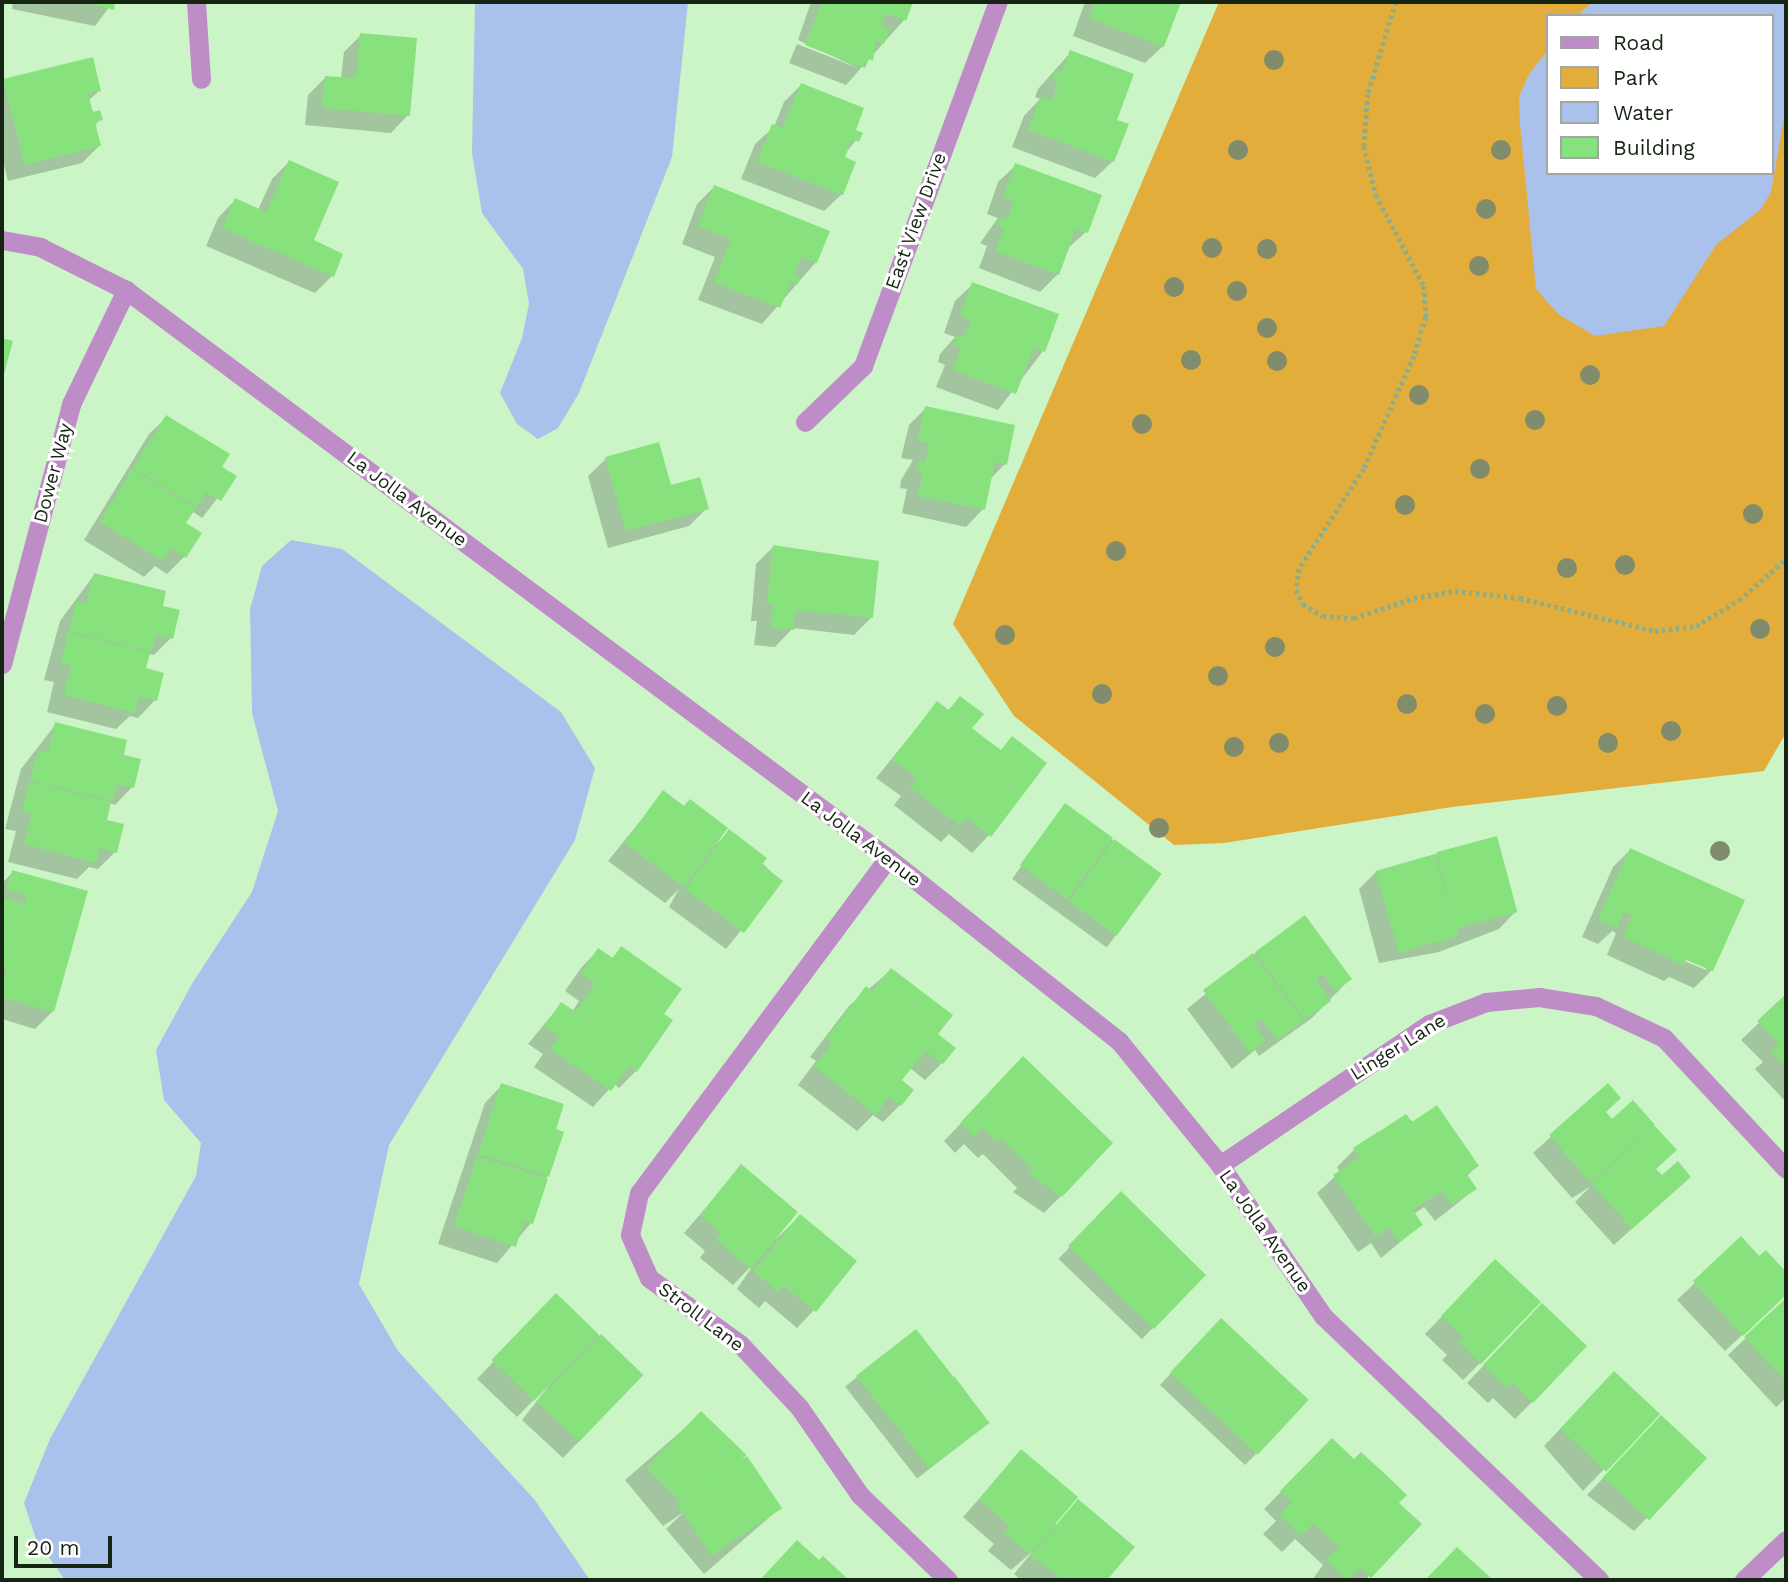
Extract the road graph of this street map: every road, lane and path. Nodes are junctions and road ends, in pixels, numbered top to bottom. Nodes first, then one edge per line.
1 (196, 2) edge
2 (998, 2) edge
3 (1396, 2) edge
4 (201, 79) dead end
5 (2, 240) edge
6 (126, 290) junction
7 (805, 422) dead end
8 (1786, 559) edge
9 (2, 664) edge
10 (888, 858) junction
11 (1220, 1165) junction
12 (1786, 1169) edge
13 (1786, 1540) edge
14 (948, 1580) edge
15 (1600, 1580) edge
16 (1744, 1580) edge

1 - 4 street
2 - 7 street, East View Drive
3 - 8 path
5 - 6 street, La Jolla Avenue
6 - 9 street, Dower Way
6 - 10 street, La Jolla Avenue
10 - 11 street, La Jolla Avenue
10 - 14 street, Stroll Lane
11 - 12 street, Linger Lane
11 - 15 street, La Jolla Avenue
13 - 16 street

